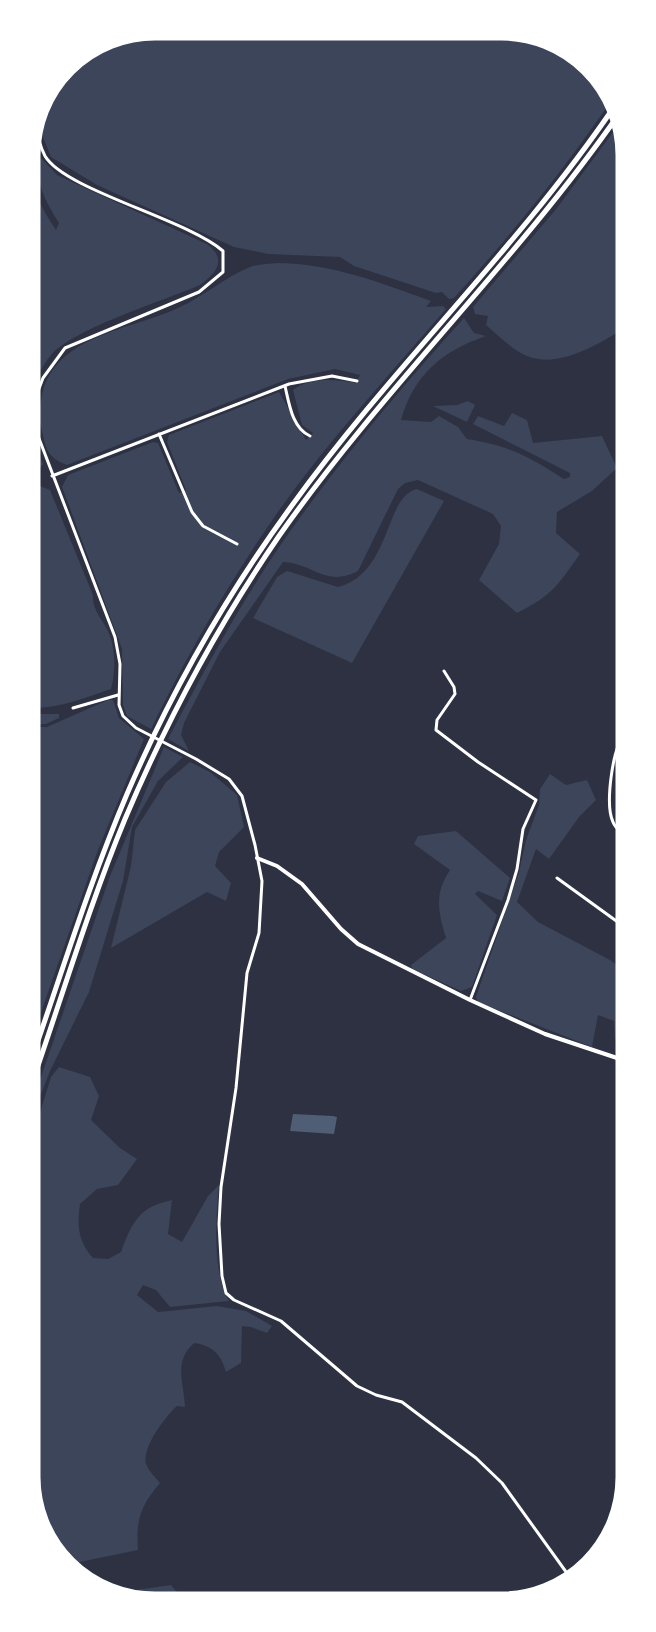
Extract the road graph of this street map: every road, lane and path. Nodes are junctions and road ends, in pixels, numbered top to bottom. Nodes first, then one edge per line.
1 (609, 113) edge
2 (612, 123) edge
3 (40, 141) edge
4 (357, 381) dead end
5 (285, 386) junction
6 (39, 391) edge
7 (159, 434) junction
8 (310, 436) dead end
9 (39, 439) edge
10 (52, 476) junction
11 (237, 544) dead end
12 (444, 671) dead end
13 (118, 695) junction
14 (73, 708) dead end
15 (617, 749) edge
16 (617, 827) edge
17 (257, 858) junction
18 (556, 878) dead end
19 (617, 922) edge
20 (470, 1000) junction
21 (39, 1040) edge
22 (617, 1058) edge
23 (39, 1066) edge
24 (567, 1573) edge

1 - 21 highway
2 - 23 highway
3 - 6 street
4 - 5 street
5 - 7 street
5 - 8 street
7 - 10 street
7 - 11 street
9 - 10 street
10 - 13 street
12 - 20 street
13 - 14 street
13 - 17 street
15 - 16 street
17 - 20 street
17 - 24 street
18 - 19 street
20 - 22 street

